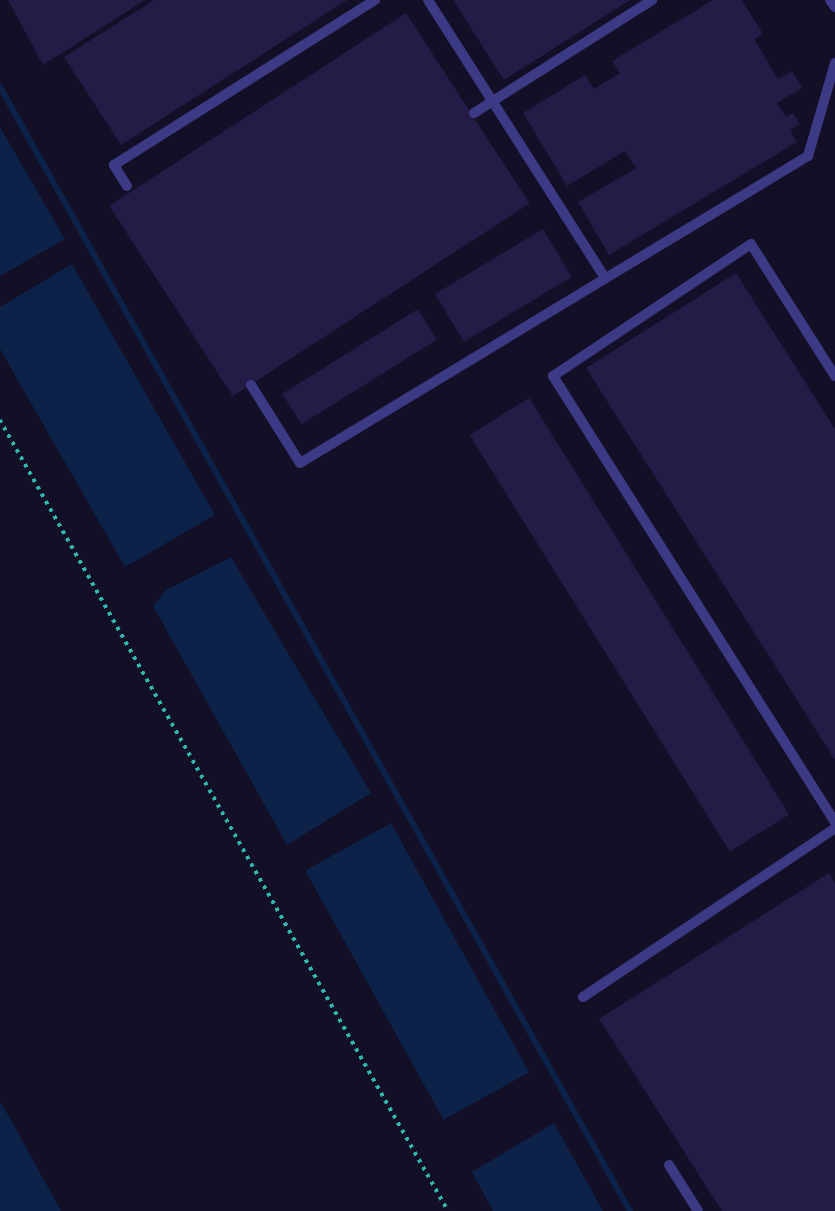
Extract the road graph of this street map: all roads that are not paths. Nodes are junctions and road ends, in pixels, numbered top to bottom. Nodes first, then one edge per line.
1 (375, 0) edge
2 (428, 0) edge
3 (652, 0) edge
4 (831, 0) edge
5 (835, 7) edge
6 (835, 63) edge
7 (492, 101) junction
8 (474, 113) dead end
9 (127, 186) dead end
10 (605, 278) junction
11 (835, 376) edge
12 (251, 385) dead end
13 (835, 822) edge
14 (835, 828) edge
15 (583, 997) dead end
16 (669, 1165) dead end
17 (698, 1211) edge

1 - 9 lane
2 - 7 lane
3 - 7 lane
4 - 5 lane
6 - 10 lane
7 - 8 lane
7 - 10 lane
10 - 12 lane
11 - 13 lane
14 - 15 lane
16 - 17 lane

